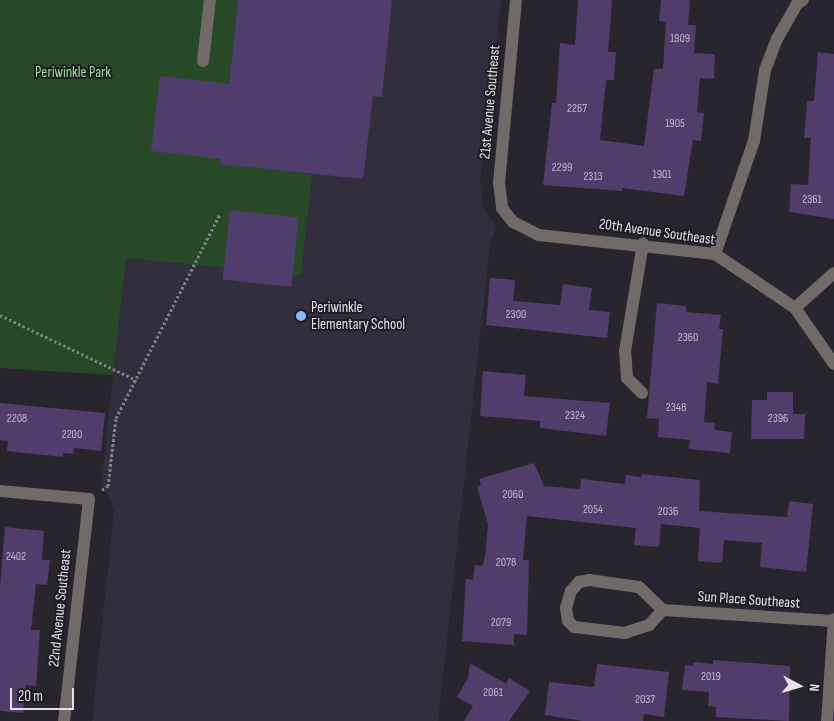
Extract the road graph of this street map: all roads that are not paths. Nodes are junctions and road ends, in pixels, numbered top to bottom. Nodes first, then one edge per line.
1 (210, 0) edge
2 (516, 0) edge
3 (796, 2) edge
4 (203, 61) dead end
5 (502, 208) joint
6 (643, 244) junction
7 (715, 254) junction
8 (834, 273) edge
9 (795, 308) junction
10 (834, 364) edge
11 (642, 393) dead end
12 (0, 491) edge
13 (663, 610) junction
14 (834, 620) edge
15 (64, 721) edge
16 (828, 721) edge

1 - 4 street
2 - 5 street, 21st Avenue Southeast
3 - 7 street
5 - 6 street, 20th Avenue Southeast
6 - 7 street, 20th Avenue Southeast
6 - 11 street
7 - 9 street, 20th Avenue Southeast
8 - 9 street
9 - 10 street, 20th Avenue Southeast
12 - 15 street, 22nd Avenue Southeast
13 - 13 street
13 - 14 street, Sun Place Southeast
14 - 16 street

